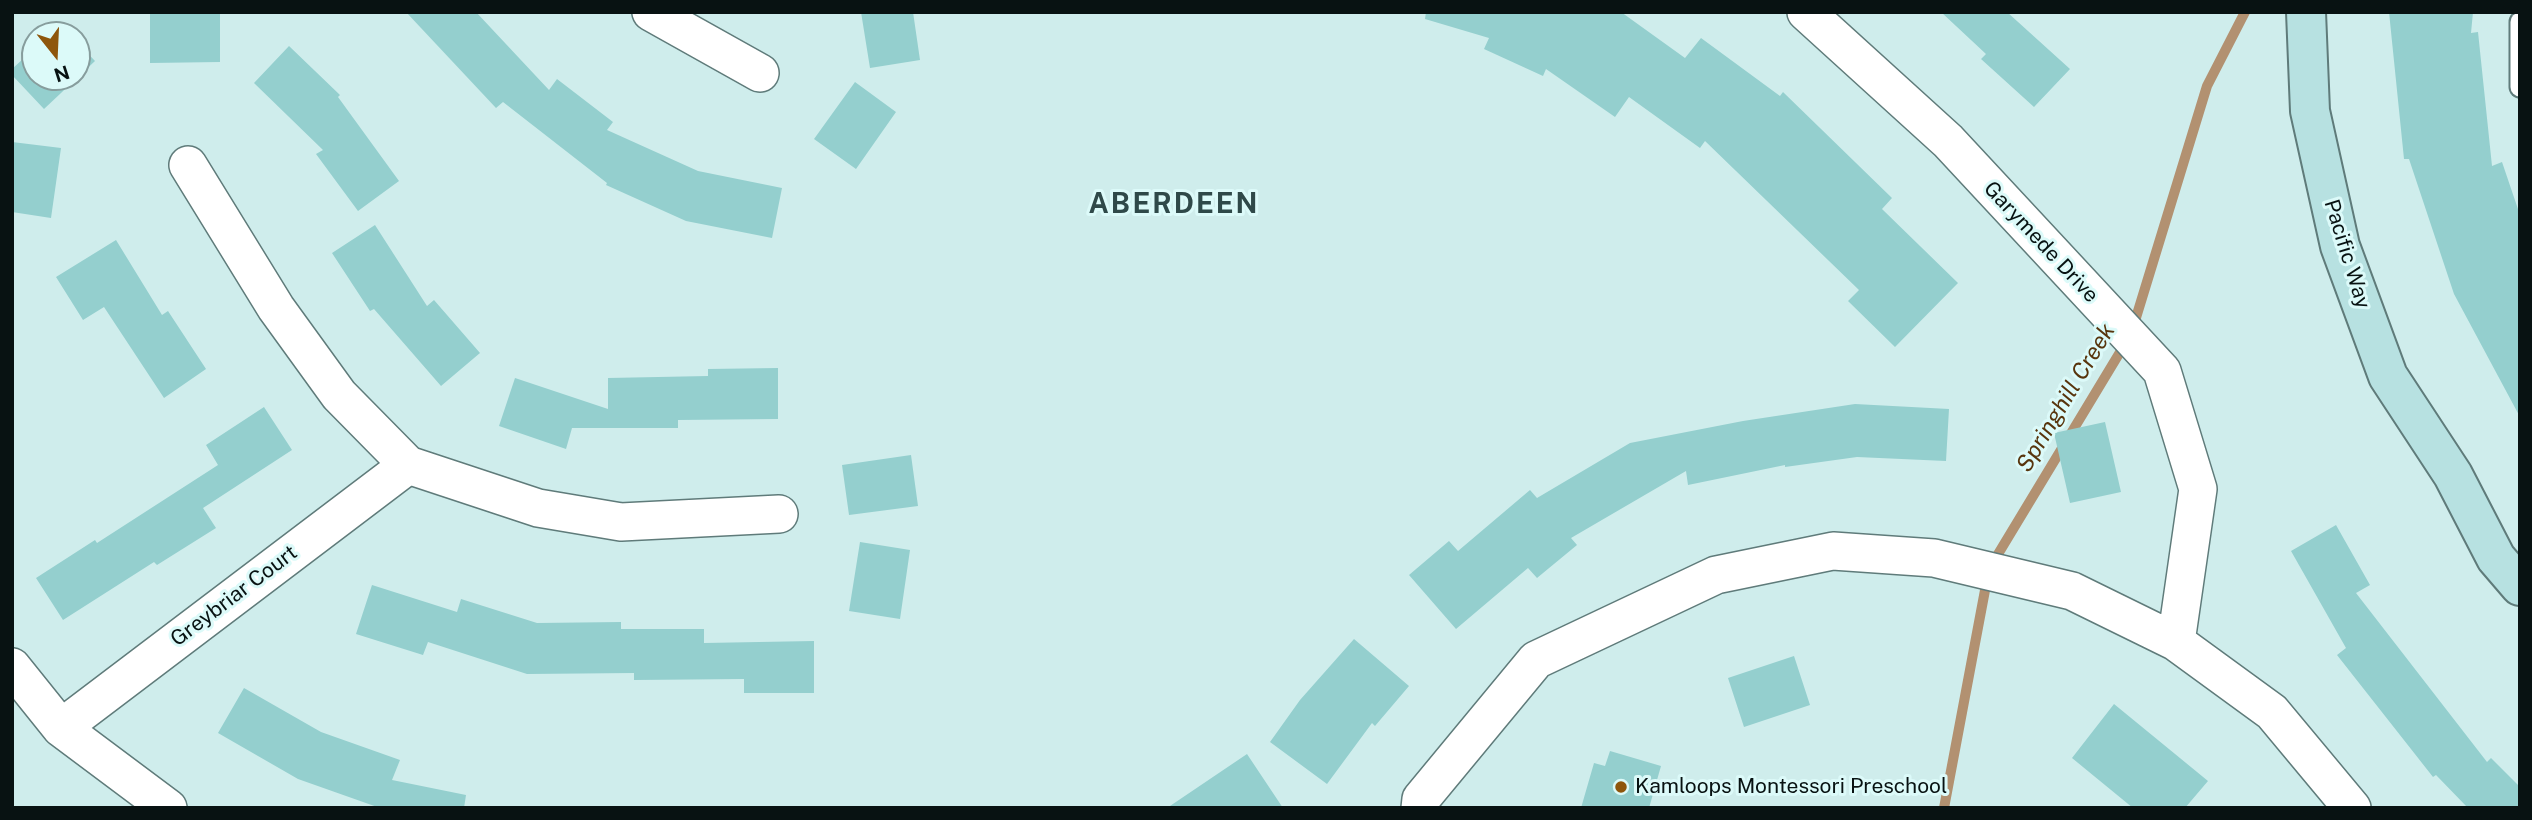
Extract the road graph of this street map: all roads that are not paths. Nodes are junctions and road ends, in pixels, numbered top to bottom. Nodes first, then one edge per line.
1 (651, 12) edge
2 (1806, 12) edge
3 (2306, 12) edge
4 (2520, 22) edge
5 (760, 73) dead end
6 (2520, 87) edge
7 (188, 165) dead end
8 (408, 465) junction
9 (2453, 475) junction
10 (779, 514) dead end
11 (2520, 550) edge
12 (2520, 586) edge
13 (2176, 642) junction
14 (12, 667) edge
15 (61, 728) junction
16 (169, 808) edge
17 (1420, 808) edge
18 (2352, 808) edge

1 - 5 street
2 - 13 street, Garymede Drive
3 - 9 main road, Pacific Way
4 - 6 lane
7 - 8 street
8 - 10 street
8 - 15 street, Greybriar Court
9 - 11 main road, Pacific Way
9 - 12 main road, Pacific Way
13 - 17 street
13 - 18 street
14 - 15 street
15 - 16 street

